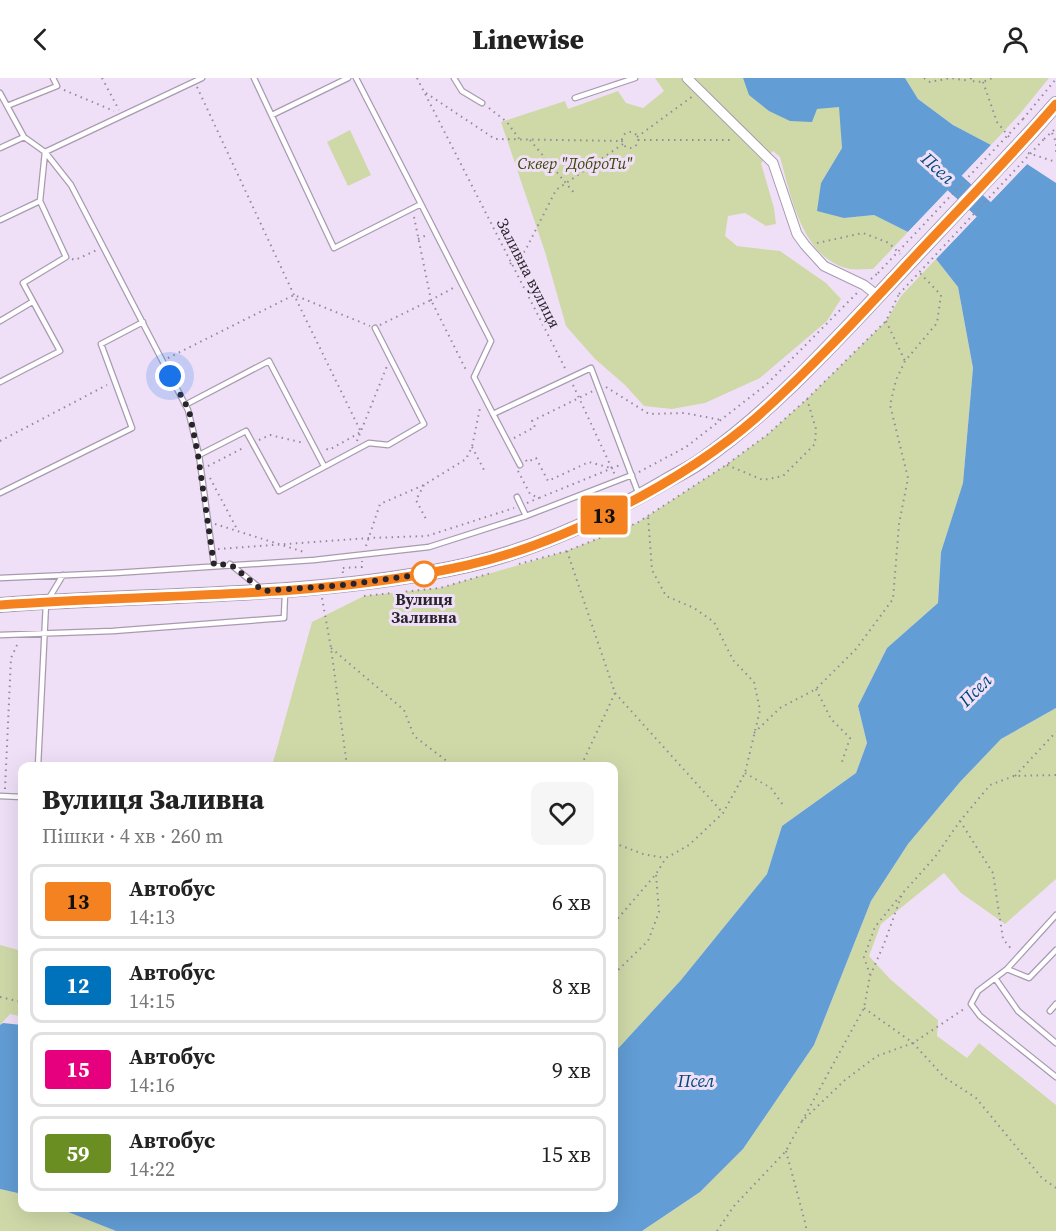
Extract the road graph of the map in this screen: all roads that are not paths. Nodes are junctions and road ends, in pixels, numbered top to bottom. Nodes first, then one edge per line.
1 (53, 78) edge
2 (202, 78) edge
3 (254, 78) edge
4 (348, 78) edge
5 (356, 78) edge
6 (454, 78) edge
7 (635, 78) edge
8 (687, 78) edge
9 (0, 93) edge
10 (575, 98) dead end
11 (482, 103) road end
12 (1056, 104) edge
13 (7, 106) junction
14 (272, 115) junction
15 (24, 137) junction
16 (0, 148) edge
17 (45, 152) junction
18 (40, 201) junction
19 (421, 204) junction
20 (0, 220) edge
21 (878, 296) junction
22 (32, 302) junction
23 (0, 321) edge
24 (143, 322) junction
25 (375, 328) road end
26 (0, 382) edge
27 (186, 405) junction
28 (493, 414) junction
29 (198, 455) junction
30 (520, 465) dead end
31 (324, 466) junction
32 (632, 475) junction
33 (0, 493) edge
34 (640, 496) junction
35 (517, 497) dead end
36 (526, 516) junction
37 (230, 564) junction
38 (214, 565) junction
39 (63, 575) junction
40 (0, 578) edge
41 (285, 589) junction
42 (263, 591) junction
43 (46, 603) junction
44 (0, 605) edge
45 (45, 633) junction
46 (0, 634) edge
47 (38, 762) edge
48 (2, 796) edge
49 (18, 797) edge
50 (1056, 915) edge
51 (1056, 950) edge
52 (1007, 969) junction
53 (995, 978) junction
54 (1056, 1004) edge
55 (1050, 1011) dead end
56 (1056, 1043) edge
57 (1056, 1077) edge

1 - 13 lane
2 - 17 lane
3 - 14 lane
4 - 14 lane
5 - 19 lane
6 - 11 lane
7 - 10 lane
8 - 21 street
9 - 13 lane
12 - 21 main road, bridge
13 - 15 lane
14 - 19 lane
15 - 16 lane
15 - 17 lane
17 - 18 lane
17 - 24 lane
18 - 20 lane
18 - 22 lane
19 - 28 lane
21 - 34 main road
22 - 23 lane
22 - 26 lane
24 - 27 lane
24 - 33 lane
25 - 31 lane
27 - 29 lane
27 - 31 lane
28 - 30 lane
28 - 32 lane
29 - 31 lane
29 - 38 lane
32 - 34 lane
32 - 36 lane
34 - 41 main road
35 - 36 lane
36 - 37 lane
37 - 38 lane
37 - 42 lane
38 - 39 lane
39 - 40 lane
39 - 43 lane
41 - 42 main road
41 - 45 lane
42 - 43 main road
43 - 44 main road
43 - 45 lane
45 - 46 lane
45 - 47 lane
48 - 49 lane
50 - 52 lane
51 - 52 lane
52 - 53 lane
53 - 56 lane
53 - 57 lane
54 - 55 lane

